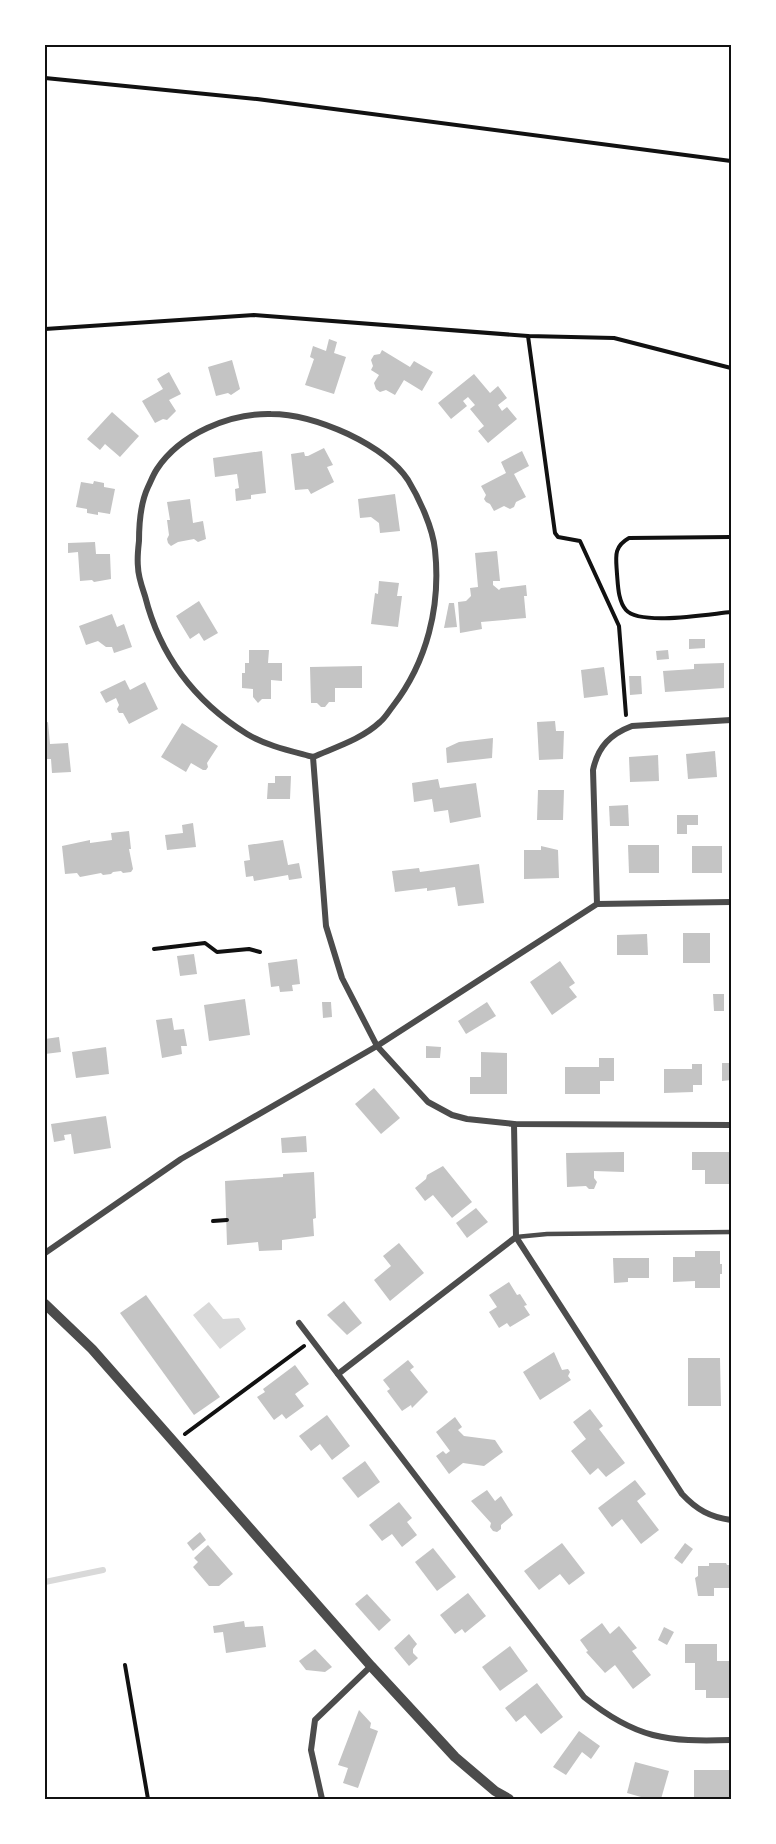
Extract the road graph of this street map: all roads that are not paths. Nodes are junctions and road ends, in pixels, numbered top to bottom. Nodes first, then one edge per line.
1 (731, 720) edge
2 (313, 757) junction
3 (731, 902) edge
4 (597, 904) junction
5 (377, 1046) junction
6 (514, 1124) junction
7 (731, 1125) edge
8 (731, 1232) edge
9 (516, 1237) junction
10 (45, 1253) edge
11 (45, 1304) edge
12 (299, 1323) dead end
13 (338, 1374) junction
14 (731, 1520) edge
15 (371, 1666) junction
16 (731, 1740) edge
17 (322, 1799) edge
18 (509, 1799) edge

1 - 4 street
2 - 2 street
2 - 5 street
3 - 4 street
4 - 5 street
5 - 6 street
5 - 10 street
6 - 7 street
6 - 9 street
8 - 9 lane
9 - 13 street
9 - 14 street
11 - 15 street
12 - 13 street
13 - 16 street
15 - 17 street
15 - 18 street

